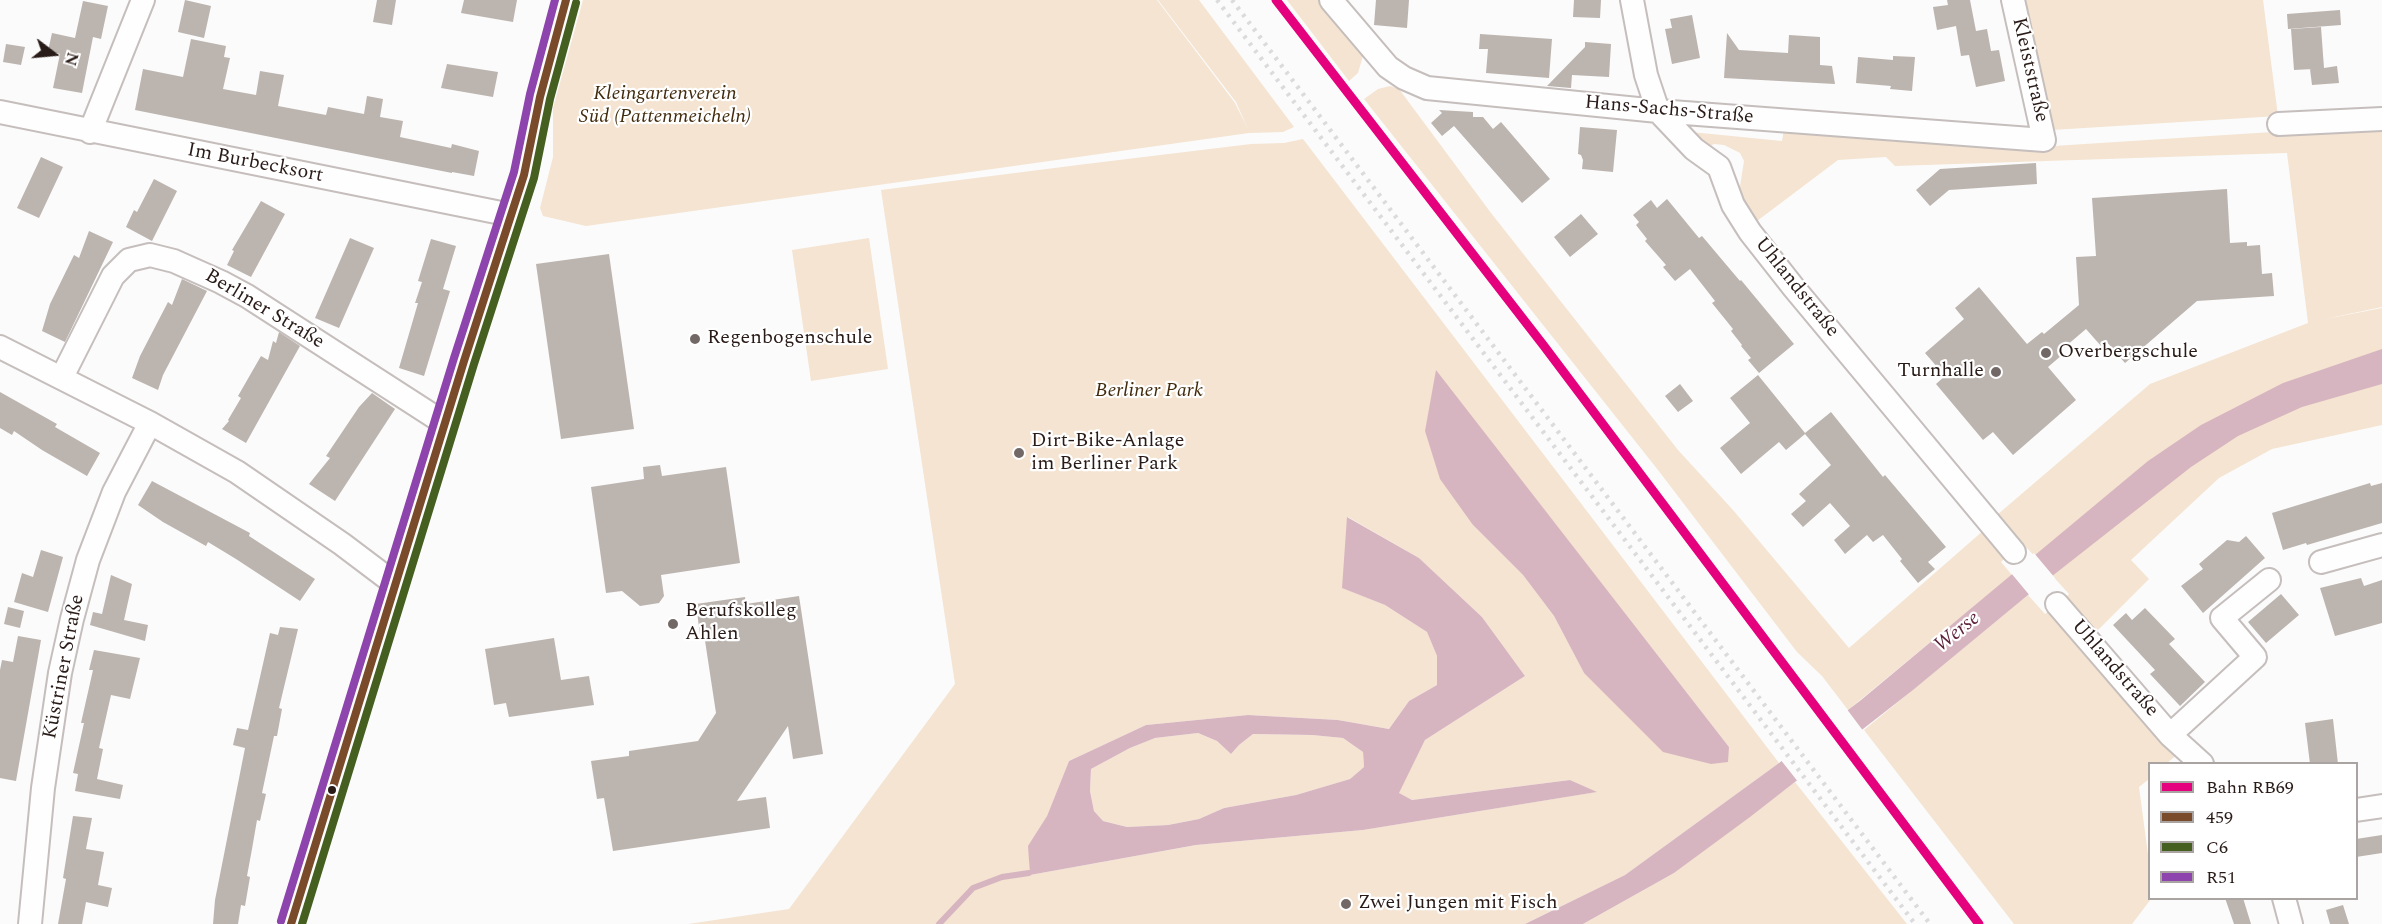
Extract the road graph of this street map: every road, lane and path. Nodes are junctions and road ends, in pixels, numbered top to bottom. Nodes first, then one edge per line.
1 (143, 0) edge
2 (566, 0) edge
3 (1330, 0) edge
4 (1632, 0) edge
5 (2013, 0) edge
6 (1658, 111) junction
7 (0, 112) edge
8 (2382, 119) edge
9 (2279, 124) dead end
10 (90, 132) junction
11 (2044, 140) joint
12 (511, 215) junction
13 (0, 347) edge
14 (62, 377) junction
15 (150, 423) junction
16 (444, 423) junction
17 (2382, 545) edge
18 (2014, 552) dead end
19 (2321, 562) dead end
20 (2269, 580) dead end
21 (395, 584) junction
22 (2057, 604) dead end
23 (2170, 735) junction
24 (2200, 762) edge
25 (2382, 806) edge
26 (2358, 810) edge
27 (2285, 900) edge
28 (30, 924) edge
29 (291, 924) edge
30 (2291, 924) edge

1 - 10 street
2 - 12 street
3 - 6 street, Hans-Sachs-Straße
4 - 6 street, Uhlandstraße
5 - 11 street, Kleiststraße
6 - 11 street, Hans-Sachs-Straße
6 - 18 street, Uhlandstraße
7 - 10 street, Im Burbecksort
8 - 9 street
10 - 12 street, Im Burbecksort
12 - 16 street
13 - 14 street
14 - 15 street
14 - 16 street, Berliner Straße
15 - 21 street
15 - 28 street, Küstriner Straße
16 - 21 street
17 - 19 street
20 - 23 street, Uhlandstraße
21 - 29 street
22 - 23 street, Uhlandstraße
23 - 24 street, Uhlandstraße
25 - 26 street
27 - 30 street

